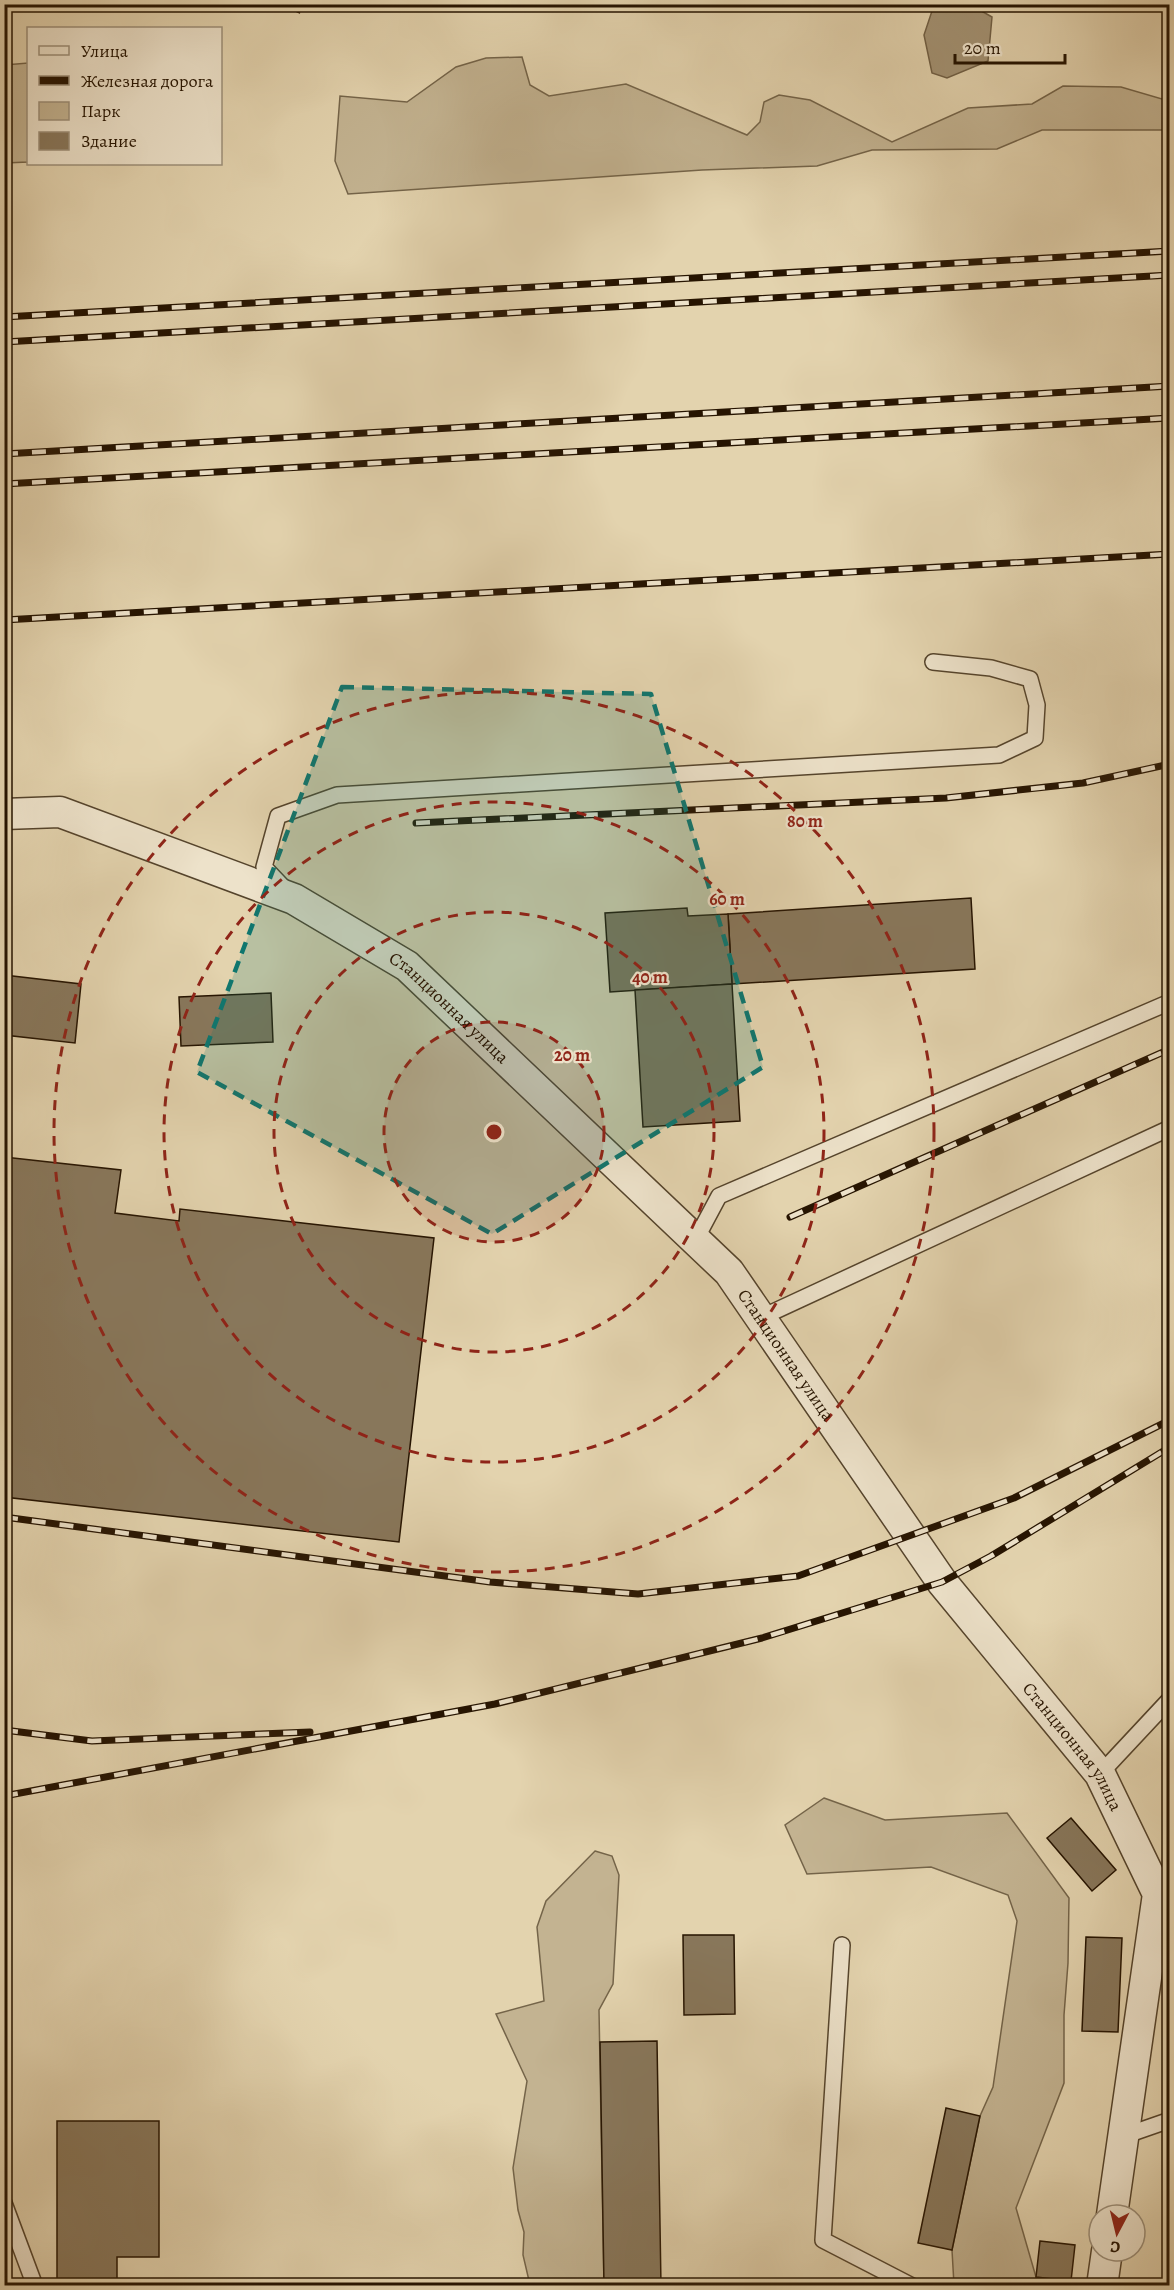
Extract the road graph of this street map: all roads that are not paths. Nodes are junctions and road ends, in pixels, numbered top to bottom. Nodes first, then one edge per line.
1 (933, 662) dead end
2 (4, 814) edge
3 (294, 899) junction
4 (1170, 1002) edge
5 (1170, 1128) edge
6 (695, 1241) junction
7 (760, 1318) junction
8 (1170, 1699) edge
9 (1100, 1774) junction
10 (842, 1945) dead end
11 (1170, 2120) edge
12 (1124, 2136) junction
13 (4, 2203) edge
14 (1114, 2203) edge
15 (1105, 2263) edge
16 (35, 2286) edge
17 (912, 2286) edge
18 (1102, 2286) edge

1 - 3 lane
2 - 3 street, Станционная улица
3 - 6 street, Станционная улица
4 - 6 lane
5 - 7 lane
6 - 7 street, Станционная улица
7 - 9 street, Станционная улица
8 - 9 lane
9 - 12 street, Станционная улица
10 - 17 lane
11 - 12 lane
12 - 14 street, Станционная улица
13 - 16 lane
15 - 18 street

